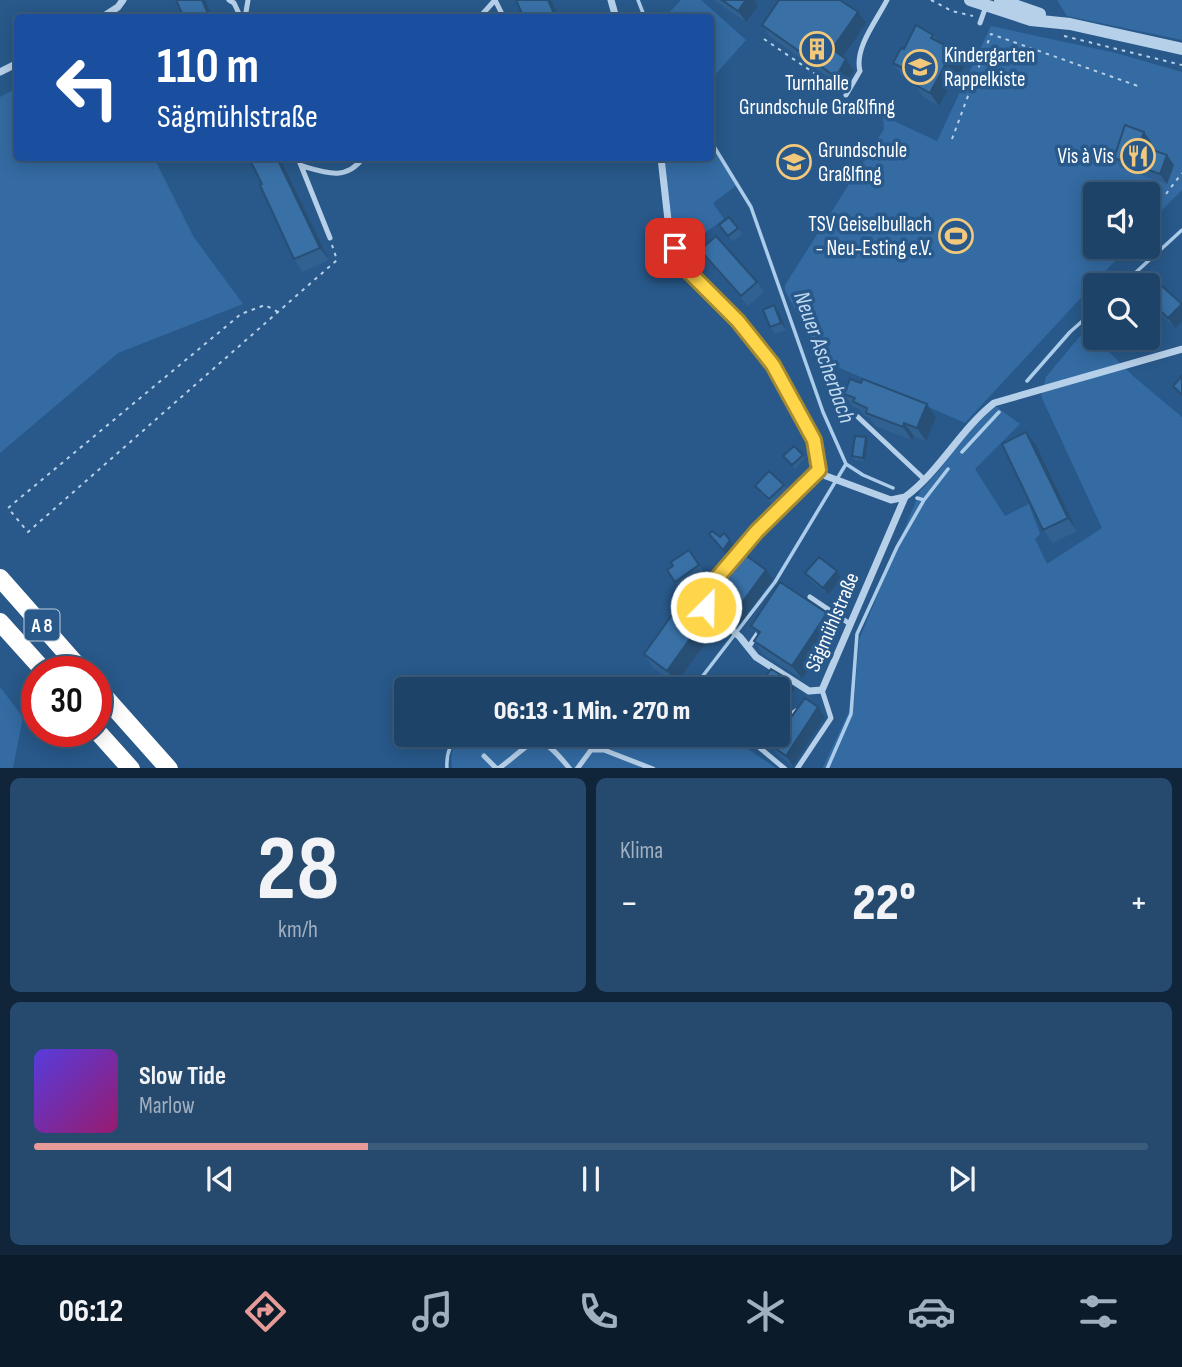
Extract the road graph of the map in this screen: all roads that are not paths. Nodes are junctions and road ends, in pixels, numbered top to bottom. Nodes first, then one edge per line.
1 (123, 0) edge
2 (229, 0) edge
3 (495, 0) edge
4 (887, 0) edge
5 (970, 0) edge
6 (1000, 0) edge
7 (985, 3) edge
8 (107, 14) edge
9 (241, 14) edge
10 (483, 14) edge
11 (980, 23) dead end
12 (1070, 24) junction
13 (1182, 48) edge
14 (846, 95) road end
15 (300, 161) edge
16 (359, 161) edge
17 (661, 161) edge
18 (302, 166) junction
19 (330, 238) road end
20 (1182, 349) edge
21 (858, 417) edge
22 (822, 473) junction
23 (925, 480) junction
24 (905, 497) junction
25 (732, 561) edge
26 (0, 578) edge
27 (715, 581) edge
28 (810, 597) dead end
29 (767, 619) edge
30 (0, 622) edge
31 (850, 624) junction
32 (748, 648) junction
33 (31, 656) edge
34 (69, 656) edge
35 (822, 690) junction
36 (809, 691) junction
37 (804, 699) edge
38 (112, 705) edge
39 (798, 707) edge
40 (790, 717) edge
41 (112, 747) edge
42 (761, 747) edge
43 (484, 755) dead end
44 (131, 768) edge
45 (169, 768) edge
46 (498, 768) edge
47 (570, 768) edge
48 (577, 768) edge
49 (653, 768) edge
50 (785, 768) edge
51 (797, 768) edge

1 - 8 street
2 - 9 lane
3 - 10 lane
4 - 14 lane
5 - 7 street
6 - 12 street
7 - 11 lane
7 - 12 street
12 - 13 street
15 - 18 lane
16 - 18 lane
17 - 22 street
18 - 19 lane
20 - 23 street, Sägmühlstraße
21 - 23 lane
22 - 24 street
22 - 25 street
23 - 24 street, Sägmühlstraße
24 - 31 street, Sägmühlstraße
26 - 34 highway, A 8
27 - 32 street, Sägmühlstraße
28 - 31 lane
29 - 32 lane
30 - 33 highway, A 8
31 - 35 street, Sägmühlstraße
32 - 36 street, Sägmühlstraße
35 - 36 street, Sägmühlstraße
35 - 51 lane
36 - 37 lane
38 - 45 highway
39 - 40 lane
41 - 44 highway
42 - 50 lane
43 - 46 lane
46 - 47 lane
48 - 49 lane

